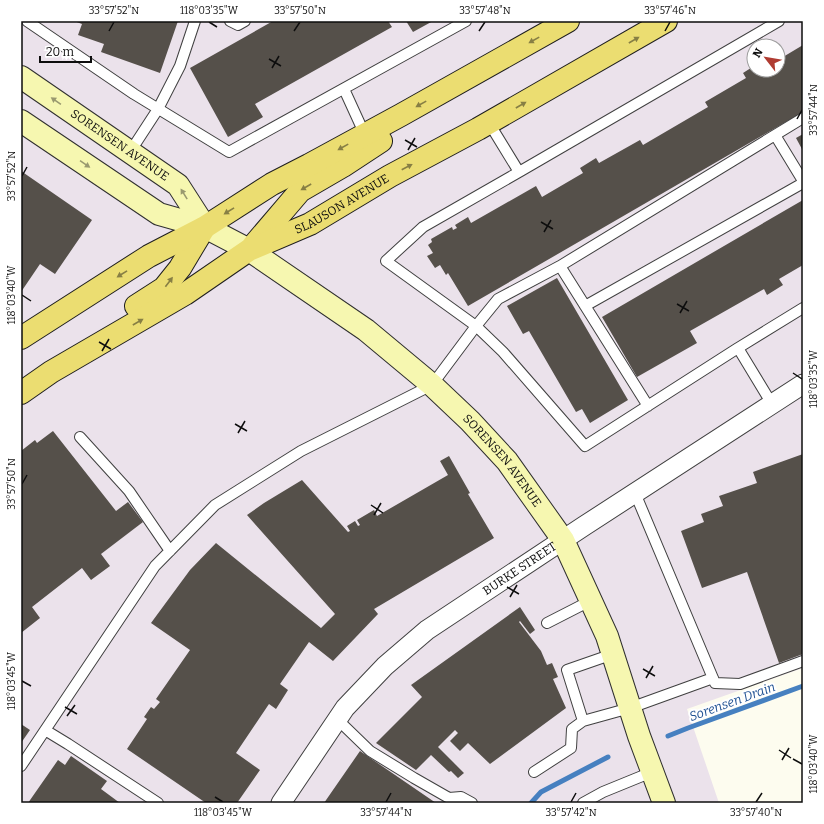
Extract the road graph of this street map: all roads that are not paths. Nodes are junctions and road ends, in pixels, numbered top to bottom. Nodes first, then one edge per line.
1 (27, 21) edge
2 (195, 21) edge
3 (230, 21) edge
4 (246, 21) edge
5 (466, 21) edge
6 (568, 21) edge
7 (666, 21) edge
8 (779, 21) edge
9 (21, 77) edge
10 (344, 89) junction
11 (158, 109) junction
12 (401, 115) junction
13 (803, 118) edge
14 (21, 121) edge
15 (489, 123) junction
16 (365, 135) junction
17 (775, 135) junction
18 (130, 152) junction
19 (519, 172) junction
20 (803, 182) edge
21 (204, 227) junction
22 (249, 250) junction
23 (560, 266) junction
24 (585, 306) junction
25 (803, 308) edge
26 (476, 326) junction
27 (21, 338) edge
28 (738, 348) junction
29 (803, 384) edge
30 (432, 385) junction
31 (25, 391) edge
32 (772, 404) junction
33 (648, 406) junction
34 (80, 437) dead end
35 (635, 493) junction
36 (562, 540) junction
37 (170, 551) junction
38 (590, 601) junction
39 (547, 622) dead end
40 (612, 654) junction
41 (803, 661) edge
42 (713, 678) junction
43 (630, 708) junction
44 (338, 720) junction
45 (583, 721) junction
46 (45, 730) junction
47 (21, 766) edge
48 (534, 772) dead end
49 (652, 772) junction
50 (158, 803) edge
51 (281, 803) edge
52 (472, 803) edge
53 (584, 803) edge
54 (664, 803) edge

1 - 11 lane
2 - 11 lane
3 - 4 lane
5 - 10 lane
6 -> 12 main road
15 -> 7 main road, SLAUSON AVENUE
8 - 19 lane
18 -> 9 street, SORENSEN AVENUE
10 - 11 lane
10 - 16 lane
11 - 18 lane
12 - 16 main road
12 -> 22 main road
13 - 17 lane
14 -> 21 street, SORENSEN AVENUE
15 - 19 lane
22 -> 15 main road, SLAUSON AVENUE
16 -> 21 main road
17 - 20 lane
17 - 23 lane
21 -> 18 street, SORENSEN AVENUE
19 - 26 lane
20 - 24 lane
21 - 22 street, SORENSEN AVENUE
21 -> 27 main road
31 -> 21 main road
22 - 30 street, SORENSEN AVENUE
31 -> 22 main road, SLAUSON AVENUE
23 - 24 lane
23 - 26 lane
24 - 33 lane
25 - 28 lane
26 - 30 lane
26 - 33 lane
28 - 32 lane
28 - 33 lane
29 - 32 street, BURKE STREET
30 - 36 street, SORENSEN AVENUE
30 - 37 lane
32 - 35 street, BURKE STREET
34 - 37 lane
35 - 36 street, BURKE STREET
35 - 42 lane
36 - 38 street, SORENSEN AVENUE
36 - 44 street, BURKE STREET
37 - 46 lane
38 - 39 lane
38 - 40 street, SORENSEN AVENUE
40 - 43 street, SORENSEN AVENUE
40 - 45 lane
41 - 42 lane
42 - 43 lane
43 - 45 lane
43 - 49 street, SORENSEN AVENUE
44 - 51 street, BURKE STREET
44 - 52 lane
45 - 48 lane
46 - 47 lane
46 - 50 lane
49 - 53 lane
49 - 54 street, SORENSEN AVENUE

